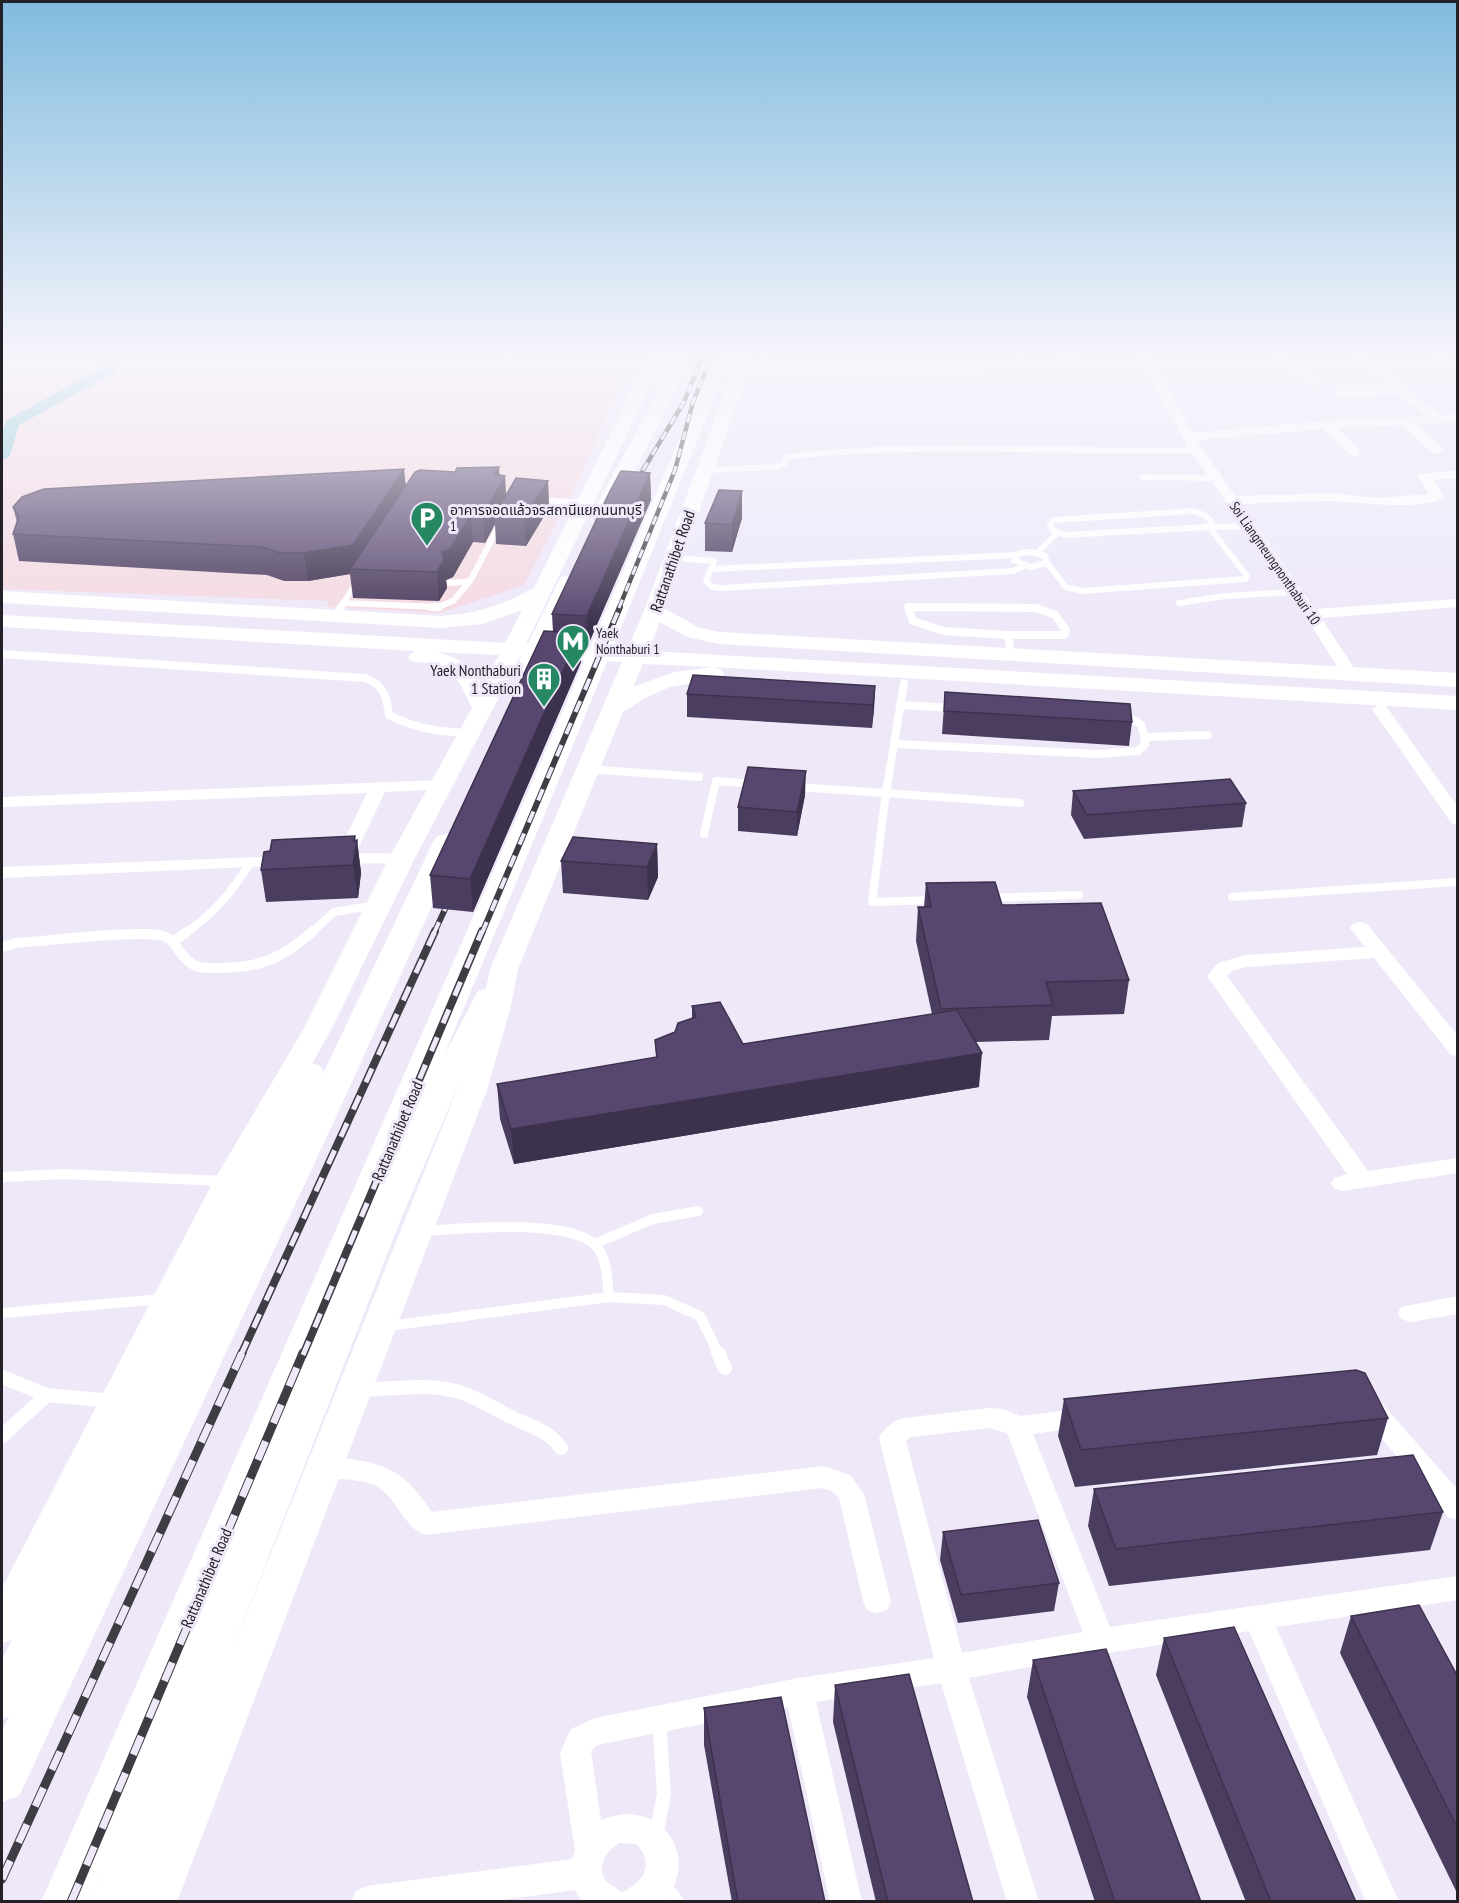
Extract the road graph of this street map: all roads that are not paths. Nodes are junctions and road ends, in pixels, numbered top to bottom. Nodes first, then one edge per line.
1 (615, 447) edge
2 (637, 447) edge
3 (686, 447) edge
4 (710, 447) edge
5 (1159, 447) edge
6 (1195, 447) edge
7 (1349, 447) edge
8 (1433, 447) edge
9 (1437, 450) dead end
10 (1356, 453) dead end
11 (704, 470) junction
12 (1458, 474) edge
13 (1142, 477) dead end
14 (1214, 478) junction
15 (526, 499) edge
16 (1230, 500) junction
17 (585, 503) junction
18 (503, 519) edge
19 (1209, 526) junction
20 (1249, 526) junction
21 (1058, 532) junction
22 (1037, 553) junction
23 (1016, 555) junction
24 (673, 558) junction
25 (1047, 563) junction
26 (1024, 566) junction
27 (711, 568) junction
28 (363, 573) edge
29 (470, 580) junction
30 (449, 583) dead end
31 (542, 592) junction
32 (1295, 592) junction
33 (2, 597) edge
34 (1179, 603) dead end
35 (1458, 603) edge
36 (339, 609) junction
37 (2, 610) edge
38 (654, 611) junction
39 (1311, 614) junction
40 (2, 621) edge
41 (134, 622) junction
42 (441, 622) junction
43 (2, 634) edge
44 (720, 638) junction
45 (1007, 644) junction
46 (2, 654) edge
47 (429, 656) junction
48 (722, 673) junction
49 (1350, 674) junction
50 (1458, 680) edge
51 (904, 683) junction
52 (1458, 691) edge
53 (1432, 696) junction
54 (1458, 703) edge
55 (900, 705) junction
56 (616, 706) junction
57 (482, 707) junction
58 (963, 709) edge
59 (1380, 709) junction
60 (1458, 713) edge
61 (1112, 717) edge
62 (470, 733) junction
63 (1208, 735) dead end
64 (1146, 737) junction
65 (896, 744) junction
66 (588, 769) junction
67 (699, 777) dead end
68 (761, 784) edge
69 (784, 786) edge
70 (378, 787) junction
71 (886, 793) junction
72 (455, 801) junction
73 (2, 802) edge
74 (1020, 803) dead end
75 (1456, 816) edge
76 (704, 834) dead end
77 (402, 858) junction
78 (344, 859) junction
79 (251, 862) junction
80 (2, 873) edge
81 (1458, 882) edge
82 (1079, 895) dead end
83 (1232, 897) dead end
84 (975, 898) edge
85 (941, 900) edge
86 (379, 904) junction
87 (1360, 928) dead end
88 (174, 942) junction
89 (2, 947) edge
90 (1377, 952) junction
91 (504, 969) junction
92 (317, 1030) junction
93 (1458, 1050) edge
94 (319, 1117) junction
95 (271, 1159) junction
96 (1458, 1166) edge
97 (2, 1177) edge
98 (229, 1182) junction
99 (699, 1211) dead end
100 (417, 1231) junction
101 (594, 1244) junction
102 (609, 1297) junction
103 (170, 1299) junction
104 (1458, 1305) edge
105 (2, 1313) edge
106 (1410, 1313) dead end
107 (380, 1327) junction
108 (725, 1368) dead end
109 (2, 1377) edge
110 (354, 1390) junction
111 (1352, 1393) edge
112 (47, 1395) junction
113 (117, 1401) junction
114 (1112, 1415) edge
115 (1017, 1426) junction
116 (2, 1436) edge
117 (561, 1448) dead end
118 (325, 1467) junction
119 (1458, 1509) edge
120 (1458, 1588) edge
121 (877, 1601) dead end
122 (1258, 1618) junction
123 (2, 1626) edge
124 (1101, 1641) junction
125 (951, 1668) junction
126 (799, 1691) junction
127 (2, 1701) edge
128 (658, 1718) junction
129 (2, 1780) edge
130 (655, 1840) junction
131 (595, 1883) edge
132 (669, 1891) edge
133 (66, 1902) edge
134 (112, 1902) edge
135 (154, 1902) edge
136 (367, 1902) edge
137 (635, 1902) edge
138 (846, 1902) edge
139 (1023, 1902) edge
140 (1383, 1902) edge

1 - 17 main road
2 - 72 main road
3 - 133 main road, Rattanathibet Road
4 - 11 main road, Rattanathibet Road
5 - 11 lane
6 - 14 street, Soi Liangmeungnonthaburi 10
7 - 10 street
8 - 9 street
11 - 24 main road, Rattanathibet Road
12 - 16 street
13 - 14 lane
14 - 16 street, Soi Liangmeungnonthaburi 10
15 - 17 lane
16 - 20 street, Soi Liangmeungnonthaburi 10
17 - 31 main road
18 - 29 lane
19 - 20 lane
19 - 21 lane
19 - 21 lane
19 - 25 lane
20 - 32 street, Soi Liangmeungnonthaburi 10
21 - 22 lane
22 - 23 lane
22 - 25 lane
23 - 26 lane
23 - 27 lane
24 - 27 lane
24 - 38 main road, Rattanathibet Road
25 - 26 lane
26 - 27 lane
28 - 36 lane
29 - 30 lane
29 - 36 lane
31 - 42 main road
31 - 57 main road
32 - 34 lane
32 - 39 street, Soi Liangmeungnonthaburi 10
33 - 36 main road
35 - 39 street
36 - 42 main road
37 - 41 main road
38 - 44 main road
38 - 56 main road, Rattanathibet Road
39 - 49 street, Soi Liangmeungnonthaburi 10
40 - 41 main road
41 - 53 main road
42 - 47 main road
43 - 47 main road
44 - 45 main road
44 - 48 main road
45 - 45 lane
45 - 49 main road
46 - 62 lane
47 - 57 main road
48 - 51 main road
48 - 56 main road
49 - 50 main road
51 - 55 lane
51 - 59 main road
52 - 53 main road
53 - 54 main road
55 - 58 lane
55 - 65 lane
56 - 66 main road, Rattanathibet Road
57 - 62 main road
59 - 60 main road
59 - 75 street
61 - 64 lane
62 - 72 main road
63 - 64 lane
64 - 65 lane
65 - 71 lane
66 - 67 lane
66 - 91 main road, Rattanathibet Road
68 - 76 lane
69 - 71 lane
70 - 72 street
70 - 73 street
70 - 78 street
71 - 74 lane
71 - 85 lane
72 - 77 main road
72 - 94 main road
77 - 78 street
77 - 86 main road
78 - 79 street
79 - 80 street
79 - 88 lane
81 - 83 lane
82 - 84 lane
86 - 88 lane
86 - 92 main road
87 - 90 street
88 - 89 lane
90 - 93 street
90 - 96 street
91 - 100 main road, Rattanathibet Road
91 - 134 main road
92 - 95 main road
92 - 98 main road
94 - 95 main road
94 - 129 main road
95 - 127 main road
97 - 98 lane
98 - 103 main road
99 - 101 lane
100 - 101 lane
100 - 107 main road, Rattanathibet Road
101 - 102 lane
102 - 107 lane
102 - 108 lane
103 - 105 lane
103 - 113 main road
104 - 106 street
107 - 110 main road, Rattanathibet Road
109 - 112 lane
110 - 117 lane
110 - 118 main road, Rattanathibet Road
111 - 119 street
112 - 113 lane
112 - 116 lane
113 - 123 main road
114 - 115 street
115 - 124 street
115 - 125 street
118 - 121 street
118 - 135 main road, Rattanathibet Road
120 - 122 street
122 - 124 street
122 - 140 street
124 - 125 street
125 - 126 street
125 - 139 street
126 - 128 street
126 - 138 street
128 - 130 lane
128 - 131 street
130 - 131 street
130 - 132 street
131 - 136 street
132 - 137 street

